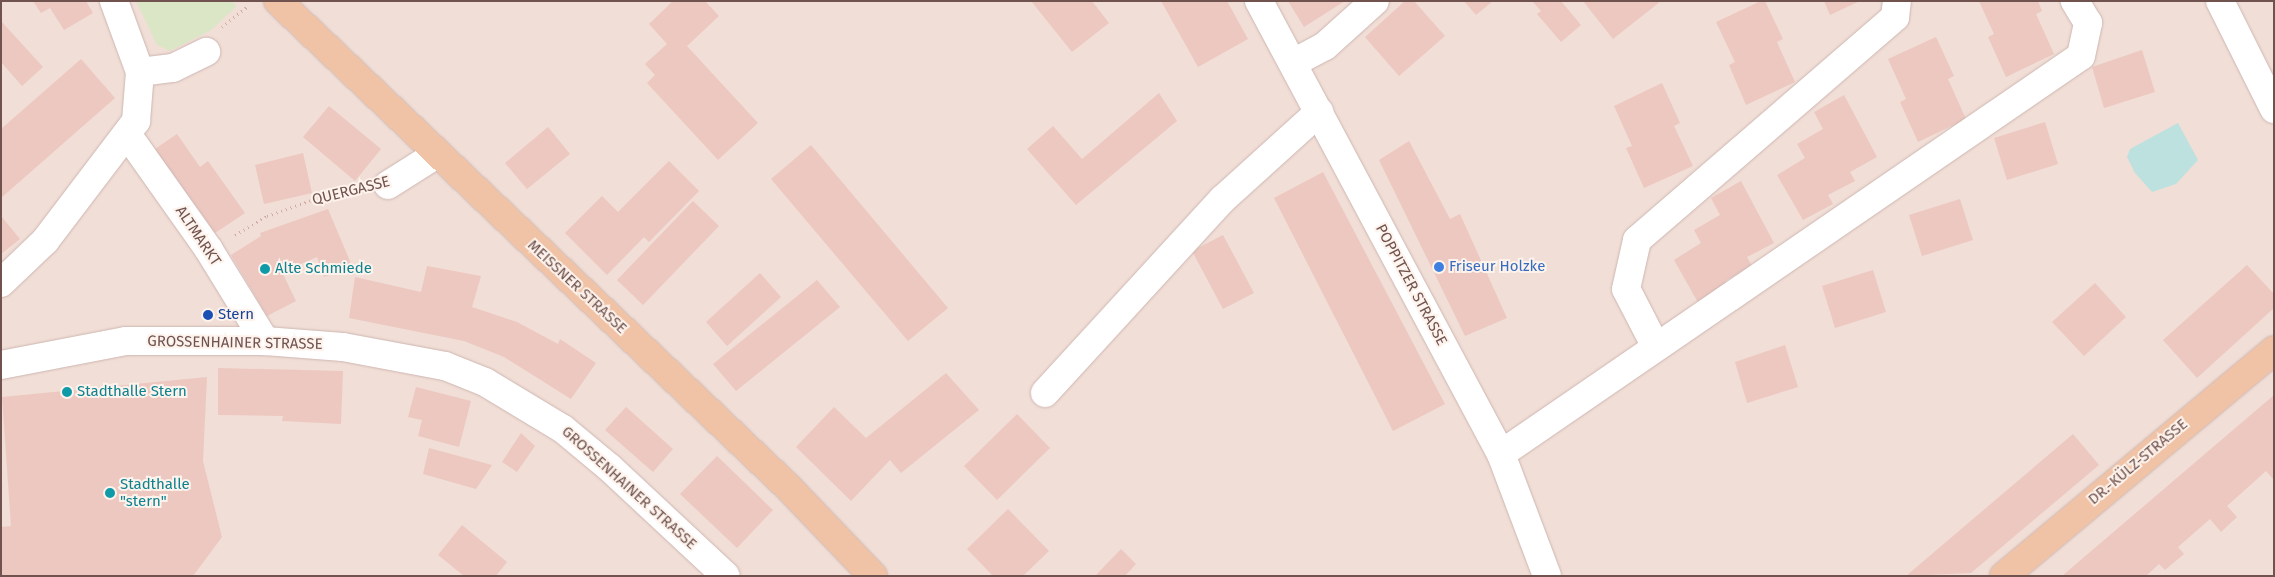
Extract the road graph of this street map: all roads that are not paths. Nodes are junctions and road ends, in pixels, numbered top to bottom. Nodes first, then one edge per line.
1 (114, 1) edge
2 (278, 1) edge
3 (1259, 1) edge
4 (1375, 1) edge
5 (1897, 1) edge
6 (2075, 1) edge
7 (2220, 1) edge
8 (206, 52) road end
9 (1293, 63) junction
10 (140, 72) junction
11 (2274, 109) edge
12 (1319, 112) junction
13 (132, 127) junction
14 (437, 154) junction
15 (388, 185) road end
16 (1, 283) edge
17 (264, 341) junction
18 (1656, 347) junction
19 (2274, 350) edge
20 (1, 365) edge
21 (1045, 394) dead end
22 (1501, 454) junction
23 (726, 576) edge
24 (873, 576) edge
25 (1547, 576) edge
26 (2004, 576) edge

1 - 10 street
2 - 14 main road, MEISSNER STRASSE
3 - 9 street, POPPITZER STRASSE
4 - 9 street
5 - 18 street
6 - 18 street
7 - 11 street
8 - 10 street
9 - 12 street, POPPITZER STRASSE
10 - 13 street
12 - 21 street
12 - 22 street, POPPITZER STRASSE
13 - 16 street
13 - 17 street, ALTMARKT
14 - 15 street, QUERGASSE
14 - 24 main road, MEISSNER STRASSE
17 - 20 street, GROSSENHAINER STRASSE
17 - 23 street, GROSSENHAINER STRASSE
18 - 22 street
19 - 26 main road, DR.-KÜLZ-STRASSE
22 - 25 street, POPPITZER STRASSE

